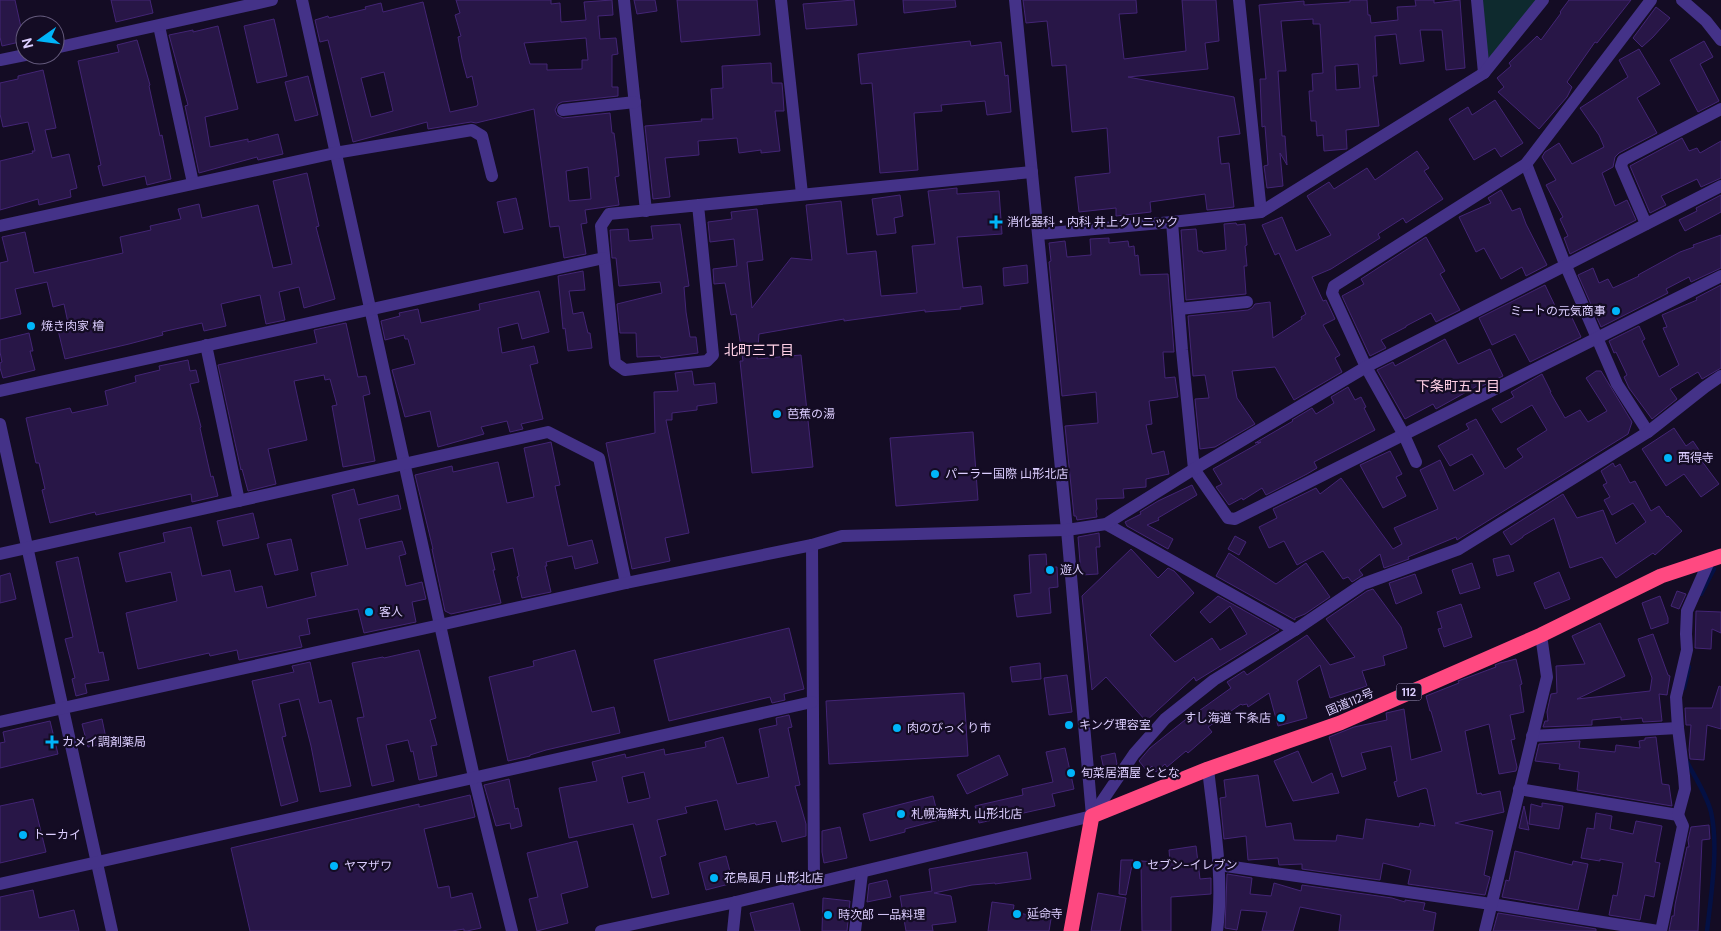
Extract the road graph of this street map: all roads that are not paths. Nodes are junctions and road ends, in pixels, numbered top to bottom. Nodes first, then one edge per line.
1 (272, 0) edge
2 (302, 0) edge
3 (624, 0) edge
4 (781, 0) edge
5 (1015, 0) edge
6 (1239, 0) edge
7 (1477, 0) edge
8 (1544, 0) edge
9 (1651, 0) edge
10 (1682, 0) edge
11 (159, 26) junction
12 (1721, 40) edge
13 (65, 46) edge
14 (15, 57) edge
15 (0, 60) edge
16 (1484, 73) junction
17 (635, 102) junction
18 (1721, 109) edge
19 (563, 110) dead end
20 (335, 153) junction
21 (1526, 164) junction
22 (1032, 172) junction
23 (492, 176) dead end
24 (193, 183) junction
25 (1721, 186) edge
26 (802, 194) junction
27 (698, 206) junction
28 (646, 211) junction
29 (1261, 212) junction
30 (1172, 222) junction
31 (1646, 224) junction
32 (0, 226) edge
33 (1039, 234) junction
34 (604, 258) junction
35 (1565, 264) junction
36 (1721, 276) edge
37 (1247, 302) dead end
38 (1179, 308) junction
39 (370, 309) junction
40 (1597, 338) junction
41 (206, 346) junction
42 (1366, 367) junction
43 (1721, 376) edge
44 (0, 391) edge
45 (0, 424) edge
46 (1648, 432) junction
47 (1404, 435) junction
48 (1416, 462) dead end
49 (405, 465) junction
50 (1194, 469) junction
51 (239, 501) junction
52 (1106, 524) junction
53 (1067, 530) junction
54 (812, 545) junction
55 (27, 548) junction
56 (0, 554) edge
57 (1715, 557) edge
58 (626, 582) junction
59 (440, 626) junction
60 (1295, 630) junction
61 (1541, 635) junction
62 (812, 702) junction
63 (63, 708) junction
64 (0, 722) edge
65 (1678, 728) junction
66 (1532, 736) junction
67 (1208, 769) junction
68 (474, 777) junction
69 (1519, 789) junction
70 (1678, 815) junction
71 (1092, 816) junction
72 (98, 862) junction
73 (1219, 865) junction
74 (862, 873) junction
75 (0, 884) edge
76 (814, 884) junction
77 (736, 902) junction
78 (1491, 904) junction
79 (112, 931) edge
80 (512, 931) edge
81 (601, 931) edge
82 (732, 931) edge
83 (855, 931) edge
84 (1071, 931) edge
85 (1217, 931) edge
86 (1485, 931) edge
87 (1659, 931) edge

1 - 11 street
2 - 20 street
3 - 17 street
4 - 26 street
5 - 22 street
6 - 29 street
7 - 16 street
8 - 16 street
9 - 21 street
10 - 12 street
11 - 13 street
11 - 24 street
14 - 15 street
16 - 29 street
17 - 19 street
17 - 28 street
18 - 31 street
20 - 23 street
20 - 24 street
20 - 39 street
21 - 35 street
21 - 42 street
22 - 26 street
22 - 33 street
24 - 32 street
25 - 31 street
26 - 27 street
27 - 28 street
27 - 34 street
28 - 34 street
29 - 30 street
30 - 33 street
30 - 38 street
31 - 35 street
33 - 53 street
34 - 39 street
35 - 40 street
35 - 42 street
36 - 40 street
37 - 38 street
38 - 50 street
39 - 41 street
39 - 49 street
40 - 46 street
40 - 47 street
41 - 44 street
41 - 51 street
42 - 47 street
42 - 50 street
43 - 46 street
45 - 55 street
46 - 60 street
47 - 48 street
47 - 50 street
49 - 51 street
49 - 58 street
49 - 59 street
50 - 52 street
51 - 55 street
52 - 53 street
52 - 60 street
53 - 54 street
53 - 71 street
54 - 58 street
54 - 62 street
55 - 56 street
55 - 63 street
57 - 61 highway, 国道112号 / 112
57 - 65 street
58 - 59 street
59 - 63 street
59 - 68 street
60 - 71 street
61 - 66 street
61 - 67 highway, 国道112号 / 112
62 - 68 street
62 - 76 street
63 - 64 street
63 - 72 street
65 - 66 street
65 - 70 street
66 - 69 street
67 - 71 highway, 国道112号 / 112
67 - 73 street
68 - 72 street
68 - 80 street
69 - 70 street
69 - 78 street
70 - 87 street
71 - 74 street
71 - 84 highway
72 - 75 street
72 - 79 street
73 - 78 street
73 - 85 street
74 - 76 street
74 - 83 street
76 - 77 street
77 - 81 street
77 - 82 street
78 - 86 street
78 - 87 street

